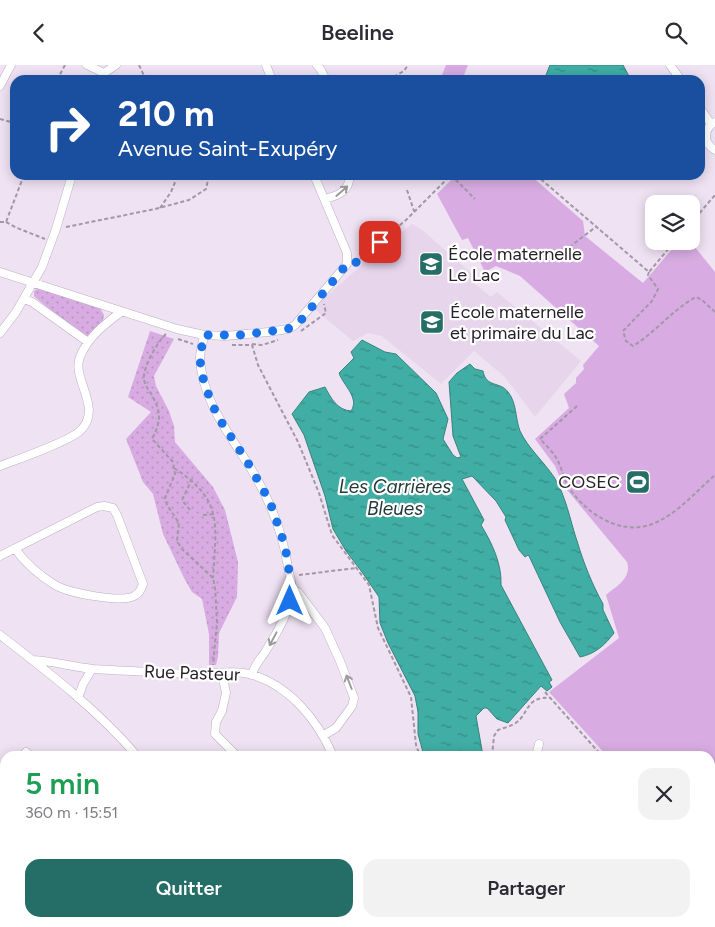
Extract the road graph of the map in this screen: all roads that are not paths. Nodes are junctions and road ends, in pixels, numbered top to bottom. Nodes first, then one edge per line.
1 (11, 65) edge
2 (87, 65) edge
3 (116, 65) edge
4 (276, 65) edge
5 (316, 65) edge
6 (268, 67) edge
7 (102, 75) edge
8 (104, 75) edge
9 (324, 75) edge
10 (0, 86) edge
11 (713, 123) edge
12 (708, 145) junction
13 (705, 148) edge
14 (715, 150) edge
15 (71, 180) edge
16 (316, 180) edge
17 (349, 180) edge
18 (325, 199) junction
19 (0, 272) edge
20 (32, 282) junction
21 (24, 299) junction
22 (121, 312) junction
23 (0, 333) edge
24 (204, 335) junction
25 (88, 342) junction
26 (0, 466) edge
27 (14, 549) junction
28 (0, 556) edge
29 (292, 589) junction
30 (0, 635) edge
31 (33, 660) junction
32 (92, 669) junction
33 (222, 673) junction
34 (252, 675) junction
35 (78, 698) junction
36 (324, 735) junction
37 (539, 745) dead end
38 (132, 751) edge
39 (232, 751) edge
40 (331, 751) edge
41 (537, 751) edge

1 - 10 street
2 - 7 street
3 - 8 street
4 - 6 street
5 - 9 street
11 - 12 street
12 - 13 street
12 - 14 street
15 - 20 street
16 - 18 street
18 -> 17 street
18 - 24 street
19 - 20 street
20 - 21 street
20 - 22 street
21 - 23 street
21 - 25 street
22 - 24 street
22 - 25 street
24 - 29 street, Rue Pasteur
25 - 26 street
27 - 27 street
27 - 28 street
29 -> 34 street, Rue Pasteur
36 -> 29 street
30 - 31 street
31 - 32 street, Rue Pasteur
31 - 35 street
32 - 33 street, Rue Pasteur
32 - 35 street
33 - 34 street, Rue Pasteur
33 - 39 street
34 - 36 street
35 - 38 street
36 - 40 street
37 - 41 street

